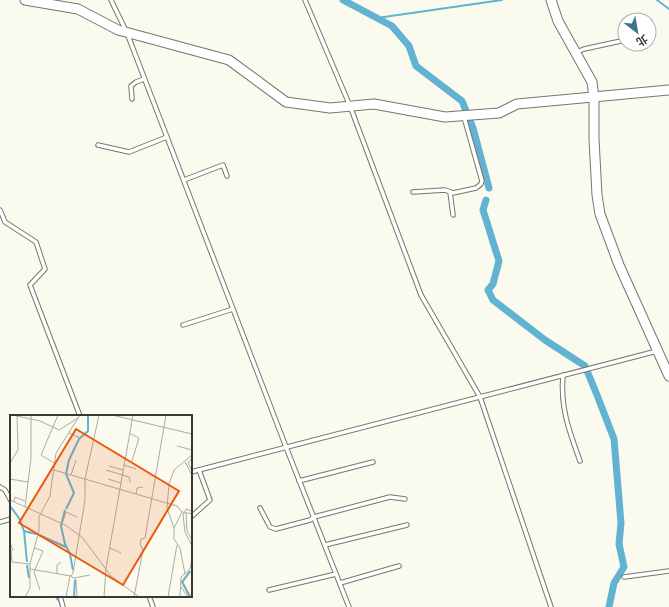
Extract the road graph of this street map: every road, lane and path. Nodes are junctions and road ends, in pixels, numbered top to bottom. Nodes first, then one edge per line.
1 (25, 0) edge
2 (111, 0) edge
3 (305, 0) edge
4 (551, 0) edge
5 (127, 33) junction
6 (617, 43) edge
7 (575, 53) junction
8 (144, 79) junction
9 (669, 90) edge
10 (132, 98) dead end
11 (594, 98) junction
12 (350, 106) junction
13 (464, 116) junction
14 (167, 136) junction
15 (98, 145) dead end
16 (228, 176) dead end
17 (184, 180) junction
18 (413, 192) dead end
19 (450, 192) junction
20 (0, 210) edge
21 (453, 215) dead end
22 (233, 309) junction
23 (183, 325) dead end
24 (657, 351) junction
25 (562, 375) junction
26 (669, 376) edge
27 (480, 397) junction
28 (80, 415) edge
29 (286, 447) junction
30 (580, 461) dead end
31 (373, 462) dead end
32 (199, 470) junction
33 (192, 472) edge
34 (299, 481) junction
35 (0, 487) edge
36 (10, 499) edge
37 (405, 499) dead end
38 (260, 508) dead end
39 (192, 516) edge
40 (314, 517) junction
41 (10, 519) edge
42 (0, 522) edge
43 (407, 525) dead end
44 (325, 545) junction
45 (398, 566) dead end
46 (669, 572) edge
47 (336, 574) junction
48 (624, 577) dead end
49 (340, 583) junction
50 (269, 590) dead end
51 (60, 597) edge
52 (149, 597) edge
53 (63, 607) edge
54 (153, 607) edge
55 (349, 607) edge
56 (551, 607) edge

1 - 5 street
2 - 5 lane
3 - 12 lane
4 - 7 street
5 - 8 lane
5 - 12 street
6 - 7 lane
7 - 11 street
8 - 10 lane
8 - 14 lane
9 - 11 street
11 - 13 street
11 - 24 street
12 - 13 street
12 - 27 lane
13 - 19 lane
14 - 15 lane
14 - 17 lane
16 - 17 lane
17 - 22 lane
18 - 19 lane
19 - 21 lane
20 - 28 lane
22 - 23 lane
22 - 29 lane
24 - 25 lane
24 - 26 street
25 - 27 lane
25 - 30 lane
27 - 29 lane
27 - 56 lane
29 - 32 lane
29 - 34 lane
31 - 34 lane
32 - 33 lane
32 - 39 lane
34 - 40 lane
35 - 36 lane
37 - 40 lane
38 - 40 lane
40 - 44 lane
41 - 42 lane
43 - 44 lane
44 - 47 lane
45 - 49 lane
46 - 48 lane
47 - 49 lane
47 - 50 lane
49 - 55 lane
51 - 53 lane
52 - 54 lane

